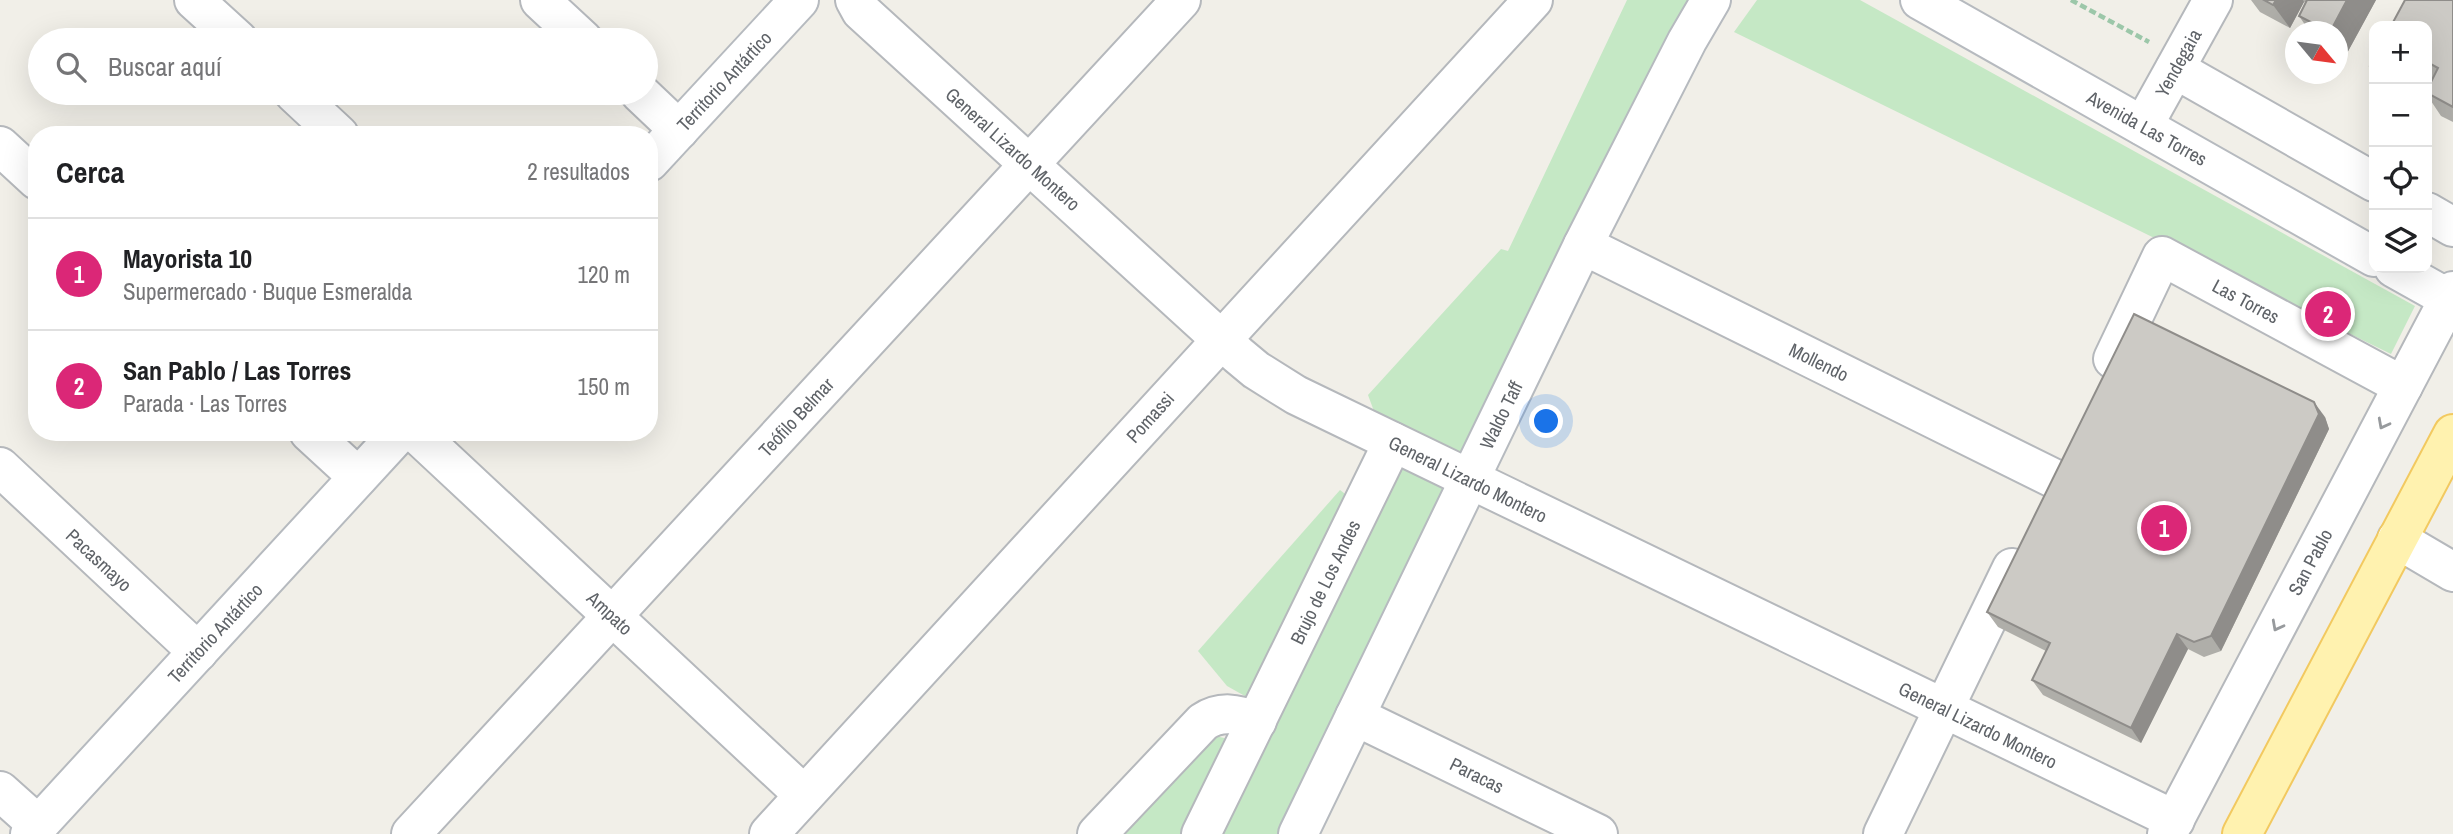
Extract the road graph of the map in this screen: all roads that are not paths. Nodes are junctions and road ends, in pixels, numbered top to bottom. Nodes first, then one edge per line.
1 (194, 0) edge
2 (540, 0) edge
3 (799, 0) edge
4 (855, 0) edge
5 (1181, 0) edge
6 (1533, 0) edge
7 (1710, 0) edge
8 (1920, 0) edge
9 (2213, 0) edge
10 (224, 28) edge
11 (570, 28) edge
12 (2175, 69) junction
13 (307, 105) edge
14 (653, 105) edge
15 (329, 126) edge
16 (2143, 126) junction
17 (679, 130) junction
18 (0, 146) edge
19 (658, 152) edge
20 (1029, 164) junction
21 (28, 172) edge
22 (2369, 179) edge
23 (2432, 215) edge
24 (2453, 227) edge
25 (1583, 245) junction
26 (2369, 254) edge
27 (2404, 273) edge
28 (2452, 297) edge
29 (1221, 340) junction
30 (2403, 386) junction
31 (2097, 392) edge
32 (2453, 434) edge
33 (319, 441) edge
34 (392, 441) edge
35 (425, 441) edge
36 (1393, 442) junction
37 (0, 467) edge
38 (358, 477) junction
39 (1469, 480) junction
40 (2397, 539) junction
41 (2453, 572) edge
42 (612, 616) junction
43 (198, 652) junction
44 (1944, 709) junction
45 (1355, 716) junction
46 (1257, 721) junction
47 (0, 791) edge
48 (804, 795) junction
49 (2171, 827) edge
50 (34, 830) edge
51 (411, 834) edge
52 (769, 834) edge
53 (1097, 834) edge
54 (1201, 834) edge
55 (1298, 834) edge
56 (1598, 834) edge
57 (1883, 834) edge
58 (2242, 834) edge

1 - 10 street
2 - 11 street
3 - 17 street, Territorio Antártico
4 - 20 street, General Lizardo Montero
5 - 20 street, Teófilo Belmar
6 - 29 street, Pomassi
7 - 25 street, Waldo Taff
8 - 16 street, Avenida Las Torres
9 - 12 street, Yendegaia
12 - 16 street, Yendegaia
12 - 22 street
13 - 15 street
14 - 17 street
16 - 26 street, Avenida Las Torres
17 - 19 street, Territorio Antártico
18 - 21 street
20 - 29 street, General Lizardo Montero
20 - 42 street, Teófilo Belmar
23 - 24 street
25 - 39 street, Waldo Taff
25 - 44 street, Mollendo
27 - 28 street
28 - 30 street, San Pablo
29 - 36 street, General Lizardo Montero
29 - 48 street, Pomassi
30 - 31 street, Las Torres
30 -> 49 street, San Pablo
32 - 40 main road
33 - 38 street
34 - 38 street, Territorio Antártico
35 - 42 street, Ampato
36 - 39 street, General Lizardo Montero
36 - 46 street, Brujo de Los Andes
37 - 43 street, Pacasmayo
38 - 43 street, Territorio Antártico
39 - 44 street, General Lizardo Montero
39 - 45 street, Waldo Taff
40 - 41 street
40 - 58 main road
42 - 48 street, Ampato
42 - 51 street, Teófilo Belmar
43 - 50 street, Territorio Antártico
44 - 49 street, General Lizardo Montero
44 - 57 street
45 - 55 street, Waldo Taff
45 - 56 street, Paracas
46 - 53 street
46 - 54 street, Brujo de Los Andes
47 - 50 street
48 - 52 street, Pomassi

